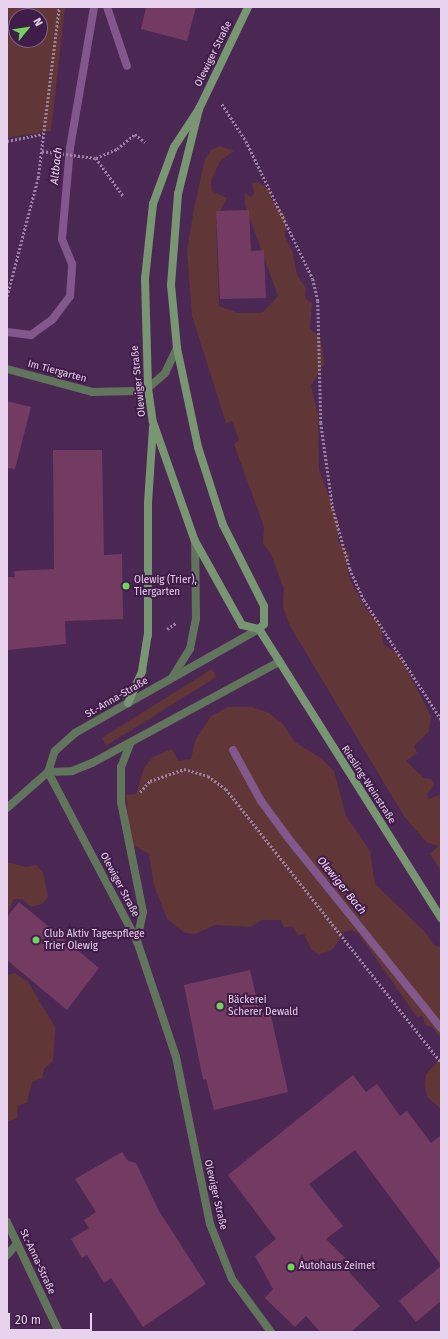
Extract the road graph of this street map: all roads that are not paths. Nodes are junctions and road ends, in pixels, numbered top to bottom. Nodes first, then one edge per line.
1 (248, 7) edge
2 (199, 110) junction
3 (177, 348) junction
4 (7, 369) edge
5 (148, 388) junction
6 (153, 422) junction
7 (195, 541) junction
8 (259, 629) junction
9 (279, 662) junction
10 (173, 677) junction
11 (128, 703) junction
12 (130, 744) junction
13 (48, 772) junction
14 (7, 808) edge
15 (441, 918) edge
16 (136, 940) junction
17 (7, 1222) edge
18 (17, 1244) junction
19 (7, 1255) edge
20 (59, 1332) edge
21 (271, 1332) edge

1 - 2 main road, Olewiger Straße
2 - 3 main road, Olewiger Straße
2 - 5 main road, Olewiger Straße
3 - 5 street
3 - 8 main road, Olewiger Straße
4 - 5 street, Im Tiergarten
5 - 6 main road, Olewiger Straße
6 - 7 main road, Olewiger Straße
6 - 11 main road
7 - 8 main road, Olewiger Straße
7 - 10 street
8 - 9 main road
8 - 10 street, St.-Anna-Straße
9 - 12 street
9 - 15 main road, Riesling-Weinstraße
10 - 11 street, St.-Anna-Straße
11 - 13 street, St.-Anna-Straße
12 - 13 street
12 - 16 street
13 - 14 street
13 - 16 street, Olewiger Straße
16 - 21 street, Olewiger Straße
17 - 18 street, St.-Anna-Straße
18 - 19 street
18 - 20 street, St.-Anna-Straße

